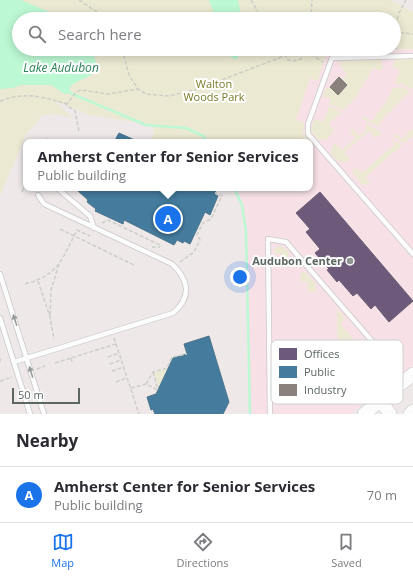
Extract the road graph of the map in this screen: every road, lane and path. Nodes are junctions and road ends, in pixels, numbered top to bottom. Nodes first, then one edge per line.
1 (79, 0) edge
2 (251, 0) edge
3 (312, 0) edge
4 (406, 0) edge
5 (97, 12) edge
6 (257, 12) edge
7 (311, 12) edge
8 (399, 12) edge
9 (401, 33) edge
10 (413, 34) edge
11 (124, 56) edge
12 (282, 56) edge
13 (286, 56) edge
14 (303, 56) edge
15 (314, 56) edge
16 (413, 56) edge
17 (397, 57) joint
18 (319, 60) dead end
19 (138, 89) junction
20 (0, 101) edge
21 (64, 103) junction
22 (79, 131) dead end
23 (312, 139) edge
24 (313, 140) edge
25 (61, 191) edge
26 (216, 194) dead end
27 (38, 195) dead end
28 (215, 204) dead end
29 (218, 205) junction
30 (211, 212) dead end
31 (214, 214) junction
32 (99, 225) dead end
33 (94, 228) junction
34 (60, 229) dead end
35 (197, 229) dead end
36 (200, 230) junction
37 (74, 236) junction
38 (90, 236) dead end
39 (162, 246) dead end
40 (413, 254) edge
41 (178, 259) dead end
42 (180, 262) junction
43 (60, 264) junction
44 (134, 265) dead end
45 (182, 266) dead end
46 (0, 274) edge
47 (38, 281) junction
48 (25, 284) dead end
49 (50, 317) junction
50 (0, 318) edge
51 (114, 338) dead end
52 (54, 339) dead end
53 (376, 340) edge
54 (116, 344) junction
55 (119, 353) junction
56 (187, 354) dead end
57 (27, 357) junction
58 (108, 357) dead end
59 (0, 358) edge
60 (71, 358) junction
61 (121, 360) junction
62 (0, 362) edge
63 (14, 362) junction
64 (72, 362) dead end
65 (55, 363) dead end
66 (110, 364) dead end
67 (45, 366) dead end
68 (124, 367) junction
69 (35, 369) dead end
70 (403, 369) edge
71 (112, 371) dead end
72 (153, 372) junction
73 (12, 377) dead end
74 (410, 377) edge
75 (127, 378) junction
76 (0, 380) edge
77 (116, 382) dead end
78 (146, 384) junction
79 (131, 388) junction
80 (377, 404) edge
81 (383, 404) edge
82 (413, 411) edge
83 (30, 414) edge
84 (44, 414) edge
85 (139, 414) edge
86 (270, 414) edge
87 (364, 414) edge
88 (390, 414) edge
89 (410, 414) edge

1 - 5 path
2 - 6 path
3 - 7 path
4 - 8 path
9 - 10 path
11 - 19 path
12 - 19 path
13 - 14 path
15 - 18 path
16 - 17 lane
17 - 23 lane
19 - 21 path
20 - 21 path
21 - 22 path
24 - 40 lane
25 - 33 lane
26 - 29 path
27 - 33 lane
28 - 29 path
29 - 31 path
30 - 31 path
31 - 36 path
32 - 39 path
33 - 57 lane
34 - 37 path
35 - 36 path
36 - 42 path
37 - 38 path
37 - 43 path
37 - 44 path
41 - 42 path
42 - 45 path
43 - 47 path
43 - 49 path
57 -> 46 lane
47 - 48 path
47 - 49 path
49 - 52 path
50 - 63 lane
51 - 54 path
53 - 86 lane
54 - 55 path
54 - 60 path
55 - 58 path
55 - 61 path
56 - 72 path
57 - 63 lane
84 -> 57 lane
59 - 62 path
60 - 64 path
60 - 65 path
61 - 66 path
61 - 68 path
63 - 83 lane
67 - 69 path
68 - 71 path
68 - 75 path
70 - 74 lane
72 - 78 path
72 - 78 path
73 - 76 path
75 - 77 path
75 - 79 path
78 - 79 path
79 - 85 path
80 - 87 main road
81 - 88 main road
82 - 89 main road

